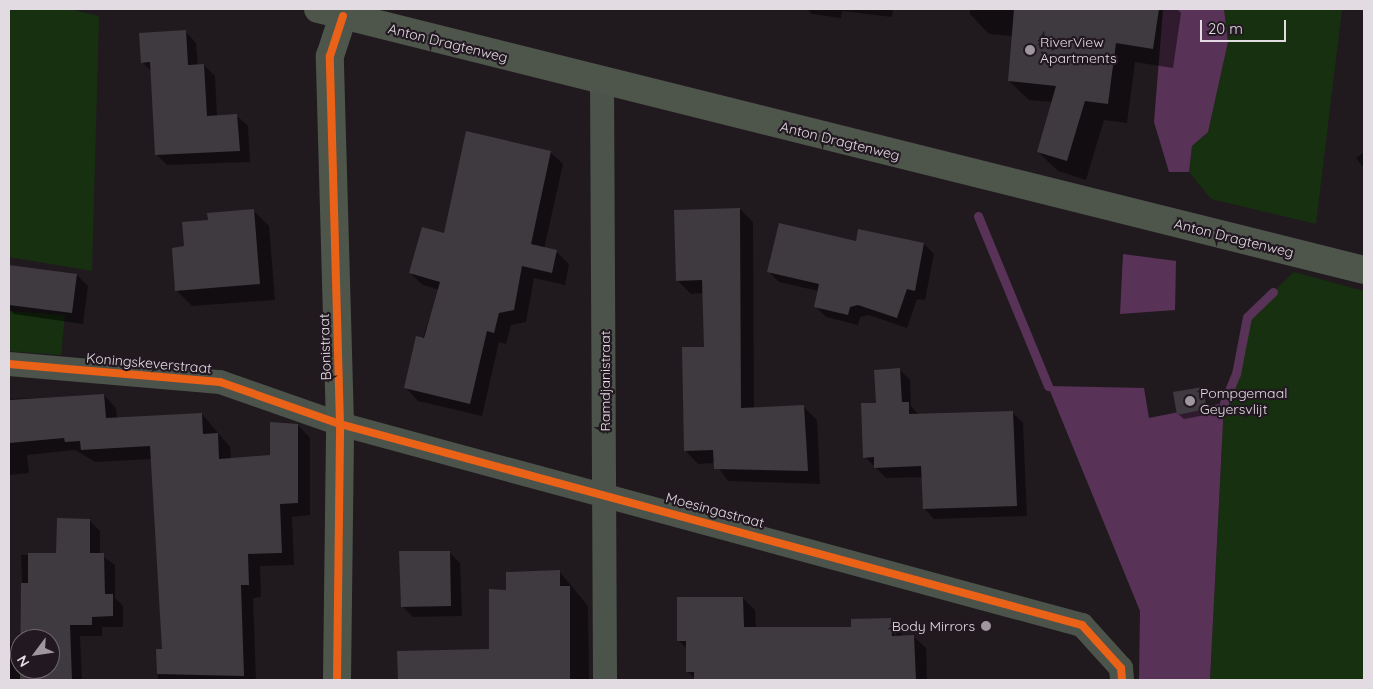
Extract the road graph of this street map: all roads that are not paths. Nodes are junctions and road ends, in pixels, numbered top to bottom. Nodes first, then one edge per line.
1 (318, 9) edge
2 (343, 16) junction
3 (602, 82) junction
4 (1364, 270) edge
5 (9, 364) edge
6 (340, 424) junction
7 (606, 493) junction
8 (337, 680) edge
9 (605, 680) edge
10 (1122, 680) edge

1 - 2 main road, Anton Dragtenweg
2 - 3 main road, Anton Dragtenweg
2 - 6 main road, Bonistraat
3 - 4 main road, Anton Dragtenweg
3 - 7 street, Ramdjanistraat
5 - 6 street, Koningskeverstraat
6 - 7 street, Moesingastraat
6 - 8 main road, Bonistraat
7 - 9 street, Ramdjanistraat
7 - 10 street, Moesingastraat

